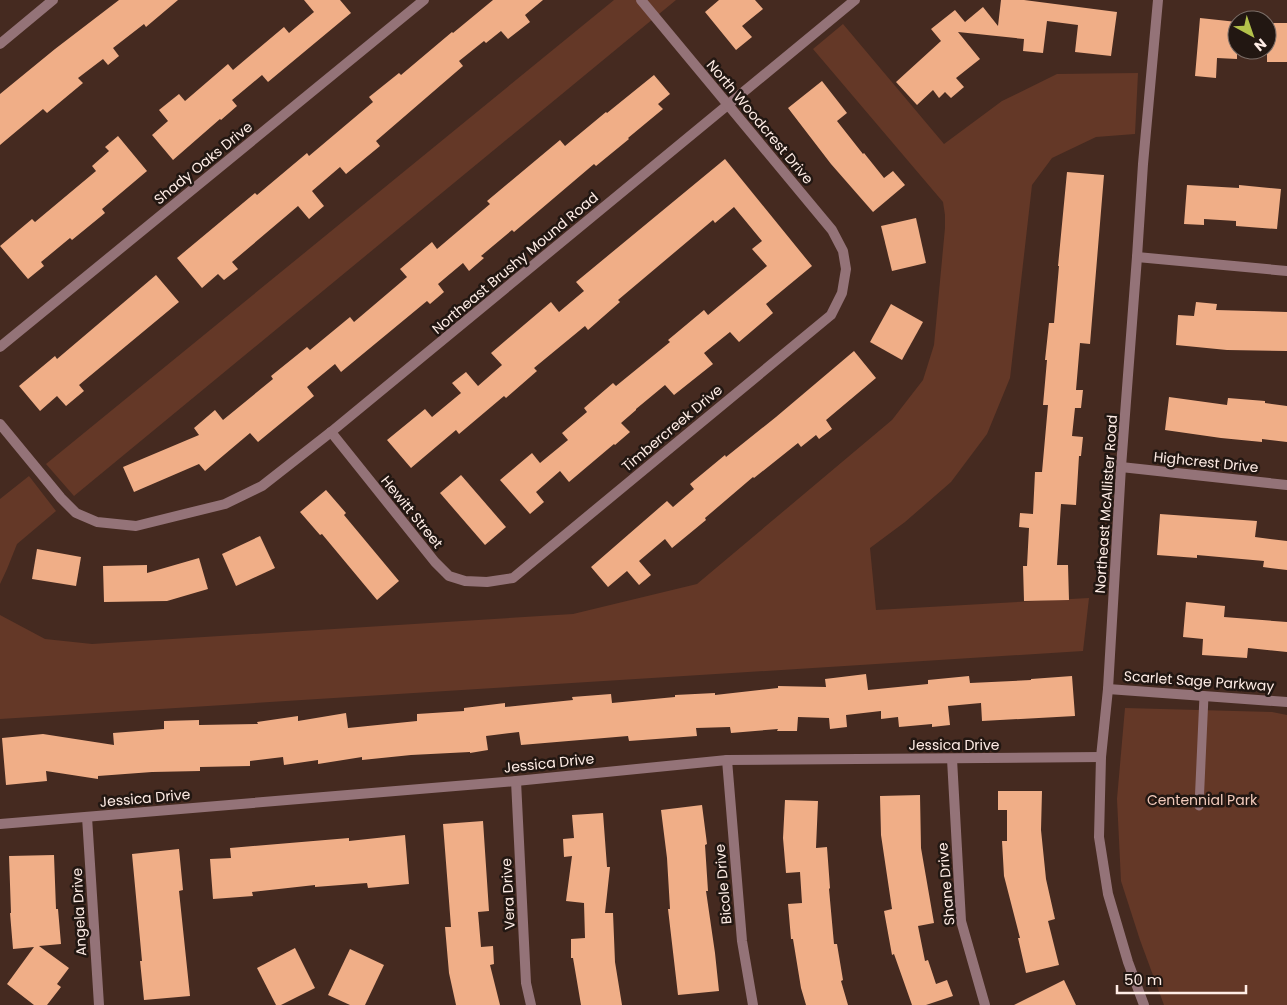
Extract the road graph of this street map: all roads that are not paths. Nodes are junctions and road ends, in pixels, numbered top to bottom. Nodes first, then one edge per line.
1 (53, 0) edge
2 (424, 0) edge
3 (641, 0) edge
4 (855, 0) edge
5 (1158, 0) edge
6 (0, 44) edge
7 (728, 105) junction
8 (1137, 257) junction
9 (846, 269) joint
10 (1287, 271) edge
11 (0, 346) edge
12 (0, 424) edge
13 (331, 432) junction
14 (1121, 467) junction
15 (1287, 485) edge
16 (487, 582) joint
17 (1108, 689) junction
18 (1204, 696) junction
19 (1287, 702) edge
20 (1101, 757) junction
21 (952, 759) junction
22 (727, 760) junction
23 (516, 781) junction
24 (1199, 806) dead end
25 (87, 817) junction
26 (0, 824) edge
27 (98, 1005) edge
28 (531, 1005) edge
29 (753, 1005) edge
30 (985, 1005) edge
31 (1144, 1005) edge

1 - 6 street
2 - 11 street, Shady Oaks Drive
3 - 7 street, North Woodcrest Drive
4 - 7 street, Northeast Brushy Mound Road
5 - 8 street, Northeast McAllister Road
7 - 9 street, North Woodcrest Drive
7 - 13 street, Northeast Brushy Mound Road
8 - 10 street
8 - 14 street, Northeast McAllister Road
9 - 16 street, Timbercreek Drive
12 - 13 street, Northeast Brushy Mound Road
13 - 16 street, Hewitt Street
14 - 15 street, Highcrest Drive
14 - 17 street, Northeast McAllister Road
17 - 18 street, Scarlet Sage Parkway
17 - 20 street, Northeast McAllister Road
18 - 19 street, Scarlet Sage Parkway
18 - 24 lane
20 - 21 street, Jessica Drive
20 - 31 street, Northeast McAllister Road
21 - 22 street, Jessica Drive
21 - 30 street, Shane Drive
22 - 23 street, Jessica Drive
22 - 29 street, Bicole Drive
23 - 25 street, Jessica Drive
23 - 28 street, Vera Drive
25 - 26 street, Jessica Drive
25 - 27 street, Angela Drive

